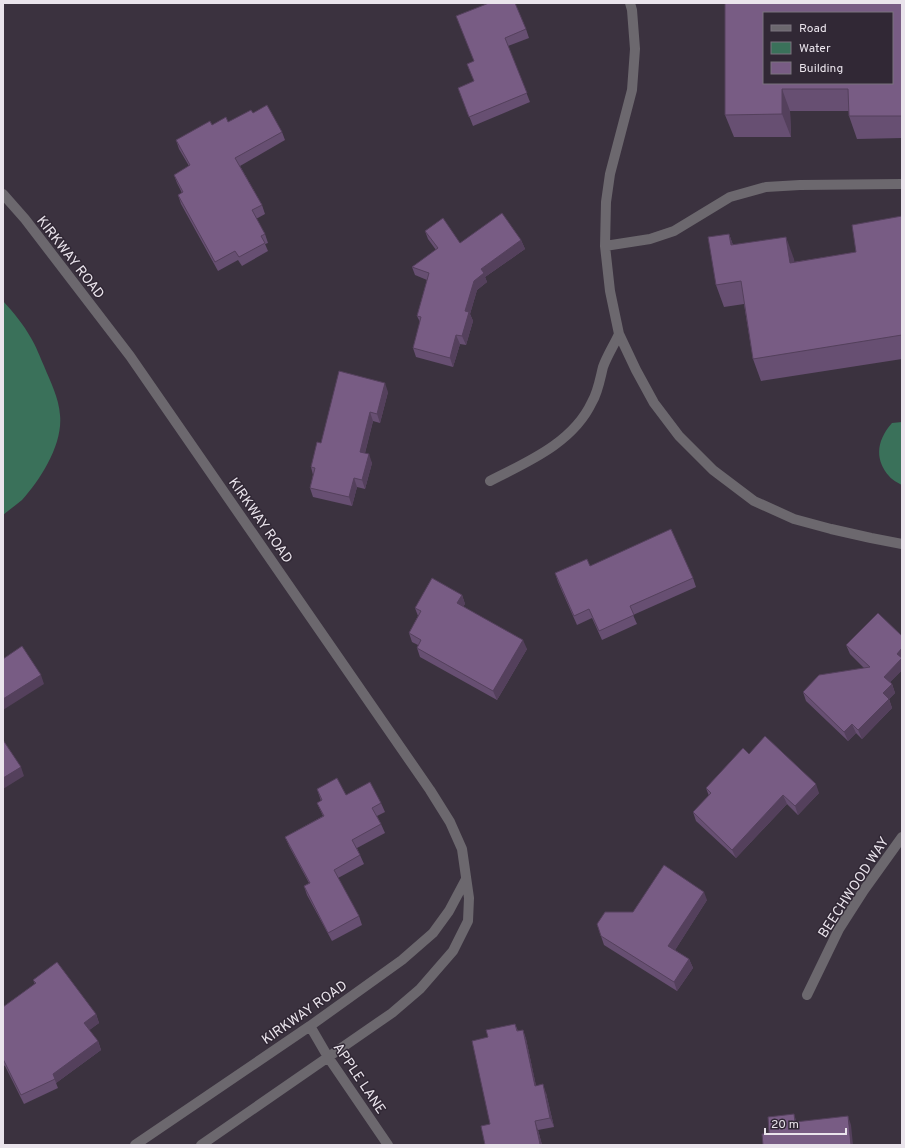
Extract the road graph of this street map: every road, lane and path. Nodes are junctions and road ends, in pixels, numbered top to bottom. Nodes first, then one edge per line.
1 (630, 3) edge
2 (902, 184) edge
3 (3, 194) edge
4 (605, 246) junction
5 (619, 334) junction
6 (490, 481) dead end
7 (902, 544) edge
8 (902, 837) edge
9 (466, 879) junction
10 (807, 995) dead end
11 (310, 1026) junction
12 (328, 1057) junction
13 (135, 1145) edge
14 (202, 1145) edge
15 (388, 1145) edge

1 - 4 street
2 - 4 street
3 - 9 street, KIRKWAY ROAD
4 - 5 street
5 - 6 street
5 - 7 street
8 - 10 street, BEECHWOOD WAY
9 - 11 street, KIRKWAY ROAD
9 - 12 street, KIRKWAY ROAD
11 - 12 street, APPLE LANE
11 - 13 street, KIRKWAY ROAD
12 - 14 street, KIRKWAY ROAD
12 - 15 street, APPLE LANE

